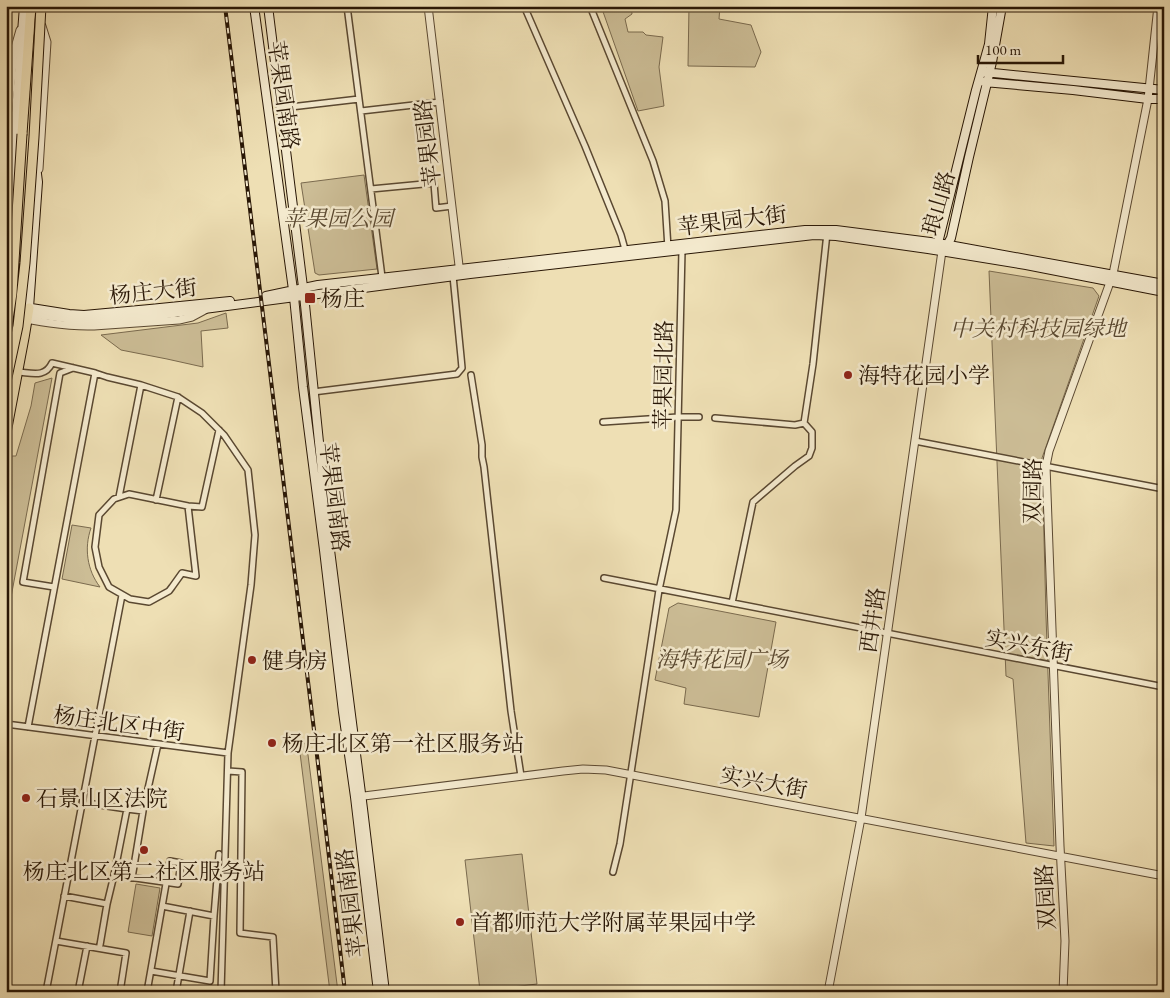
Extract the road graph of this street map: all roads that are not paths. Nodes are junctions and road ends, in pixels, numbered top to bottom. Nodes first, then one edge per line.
1 (24, 6) edge
2 (31, 6) edge
3 (41, 6) edge
4 (254, 6) edge
5 (268, 6) edge
6 (347, 6) edge
7 (428, 6) edge
8 (524, 6) edge
9 (590, 6) edge
10 (993, 6) edge
11 (1002, 6) edge
12 (1158, 6) edge
13 (23, 20) junction
14 (986, 72) junction
15 (983, 82) junction
16 (1149, 89) junction
17 (1164, 90) edge
18 (359, 99) junction
19 (1148, 99) junction
20 (1164, 99) edge
21 (440, 102) junction
22 (282, 108) junction
23 (360, 111) junction
24 (6, 140) edge
25 (6, 183) edge
26 (371, 189) junction
27 (10, 201) junction
28 (452, 206) junction
29 (827, 232) junction
30 (938, 243) junction
31 (6, 246) edge
32 (668, 248) junction
33 (945, 248) junction
34 (682, 250) junction
35 (626, 253) junction
36 (457, 273) junction
37 (382, 277) junction
38 (1112, 278) junction
39 (1164, 284) edge
40 (303, 292) junction
41 (1164, 292) edge
42 (294, 294) junction
43 (6, 303) edge
44 (6, 308) edge
45 (28, 314) junction
46 (6, 315) edge
47 (6, 333) edge
48 (6, 359) edge
49 (20, 361) junction
50 (74, 368) junction
51 (18, 372) junction
52 (96, 373) junction
53 (471, 374) dead end
54 (6, 382) edge
55 (141, 385) junction
56 (313, 392) junction
57 (178, 397) junction
58 (678, 417) junction
59 (699, 417) dead end
60 (715, 418) dead end
61 (603, 422) dead end
62 (804, 423) junction
63 (219, 430) junction
64 (6, 433) edge
65 (915, 440) junction
66 (1046, 466) junction
67 (1164, 489) edge
68 (119, 497) junction
69 (156, 500) junction
70 (188, 506) junction
71 (604, 578) dead end
72 (54, 587) junction
73 (659, 590) junction
74 (122, 595) junction
75 (732, 603) junction
76 (888, 634) junction
77 (1055, 666) junction
78 (1164, 687) edge
79 (6, 724) edge
80 (28, 727) junction
81 (95, 736) junction
82 (158, 744) junction
83 (228, 754) junction
84 (228, 771) junction
85 (631, 774) junction
86 (521, 776) junction
87 (359, 797) junction
88 (94, 804) dead end
89 (127, 809) junction
90 (143, 811) junction
91 (861, 818) junction
92 (219, 854) dead end
93 (1061, 856) junction
94 (613, 872) dead end
95 (114, 875) junction
96 (1164, 876) edge
97 (132, 878) junction
98 (166, 883) junction
99 (64, 896) junction
100 (107, 904) junction
101 (162, 906) junction
102 (190, 911) junction
103 (214, 916) junction
104 (56, 941) junction
105 (100, 945) dead end
106 (87, 946) junction
107 (151, 971) junction
108 (180, 976) junction
109 (46, 992) edge
110 (78, 992) edge
111 (120, 992) edge
112 (147, 992) edge
113 (176, 992) edge
114 (221, 992) edge
115 (276, 992) edge
116 (378, 992) edge
117 (385, 992) edge
118 (828, 992) edge
119 (1063, 992) edge

1 - 13 main road
2 - 47 main road, bridge
3 - 45 main road
3 - 54 main road, bridge
4 - 42 main road, 苹果园南路
5 - 22 main road, 苹果园南路
6 - 18 street
7 - 21 street, 苹果园路
8 - 35 street
9 - 32 street
10 - 14 main road, 琅山路
11 - 14 main road, 琅山路
12 - 16 street, 双园路
13 - 24 street
13 - 27 main road
14 - 15 main road, 琅山路
14 - 16 main road
15 - 19 main road
15 - 30 main road, 琅山路
15 - 33 main road, 琅山路
16 - 17 main road
16 - 19 street, 双园路
18 - 22 street
18 - 23 street
19 - 20 main road
19 - 38 street, 双园路
21 - 23 street
21 - 28 street, 苹果园路
22 - 40 main road, 苹果园南路
23 - 26 street
25 - 27 street
26 - 28 street
26 - 37 street
27 - 31 main road
28 - 36 street, 苹果园路
29 - 30 main road, 苹果园大街
29 - 32 main road, 苹果园大街
29 - 33 main road, 苹果园大街
29 - 34 main road, 苹果园大街
29 - 62 street
30 - 33 main road, 苹果园大街
32 - 34 main road, 苹果园大街
32 - 35 main road, 苹果园大街
33 - 38 main road, 苹果园大街
33 - 65 street, 西井路
34 - 58 street, 苹果园北路
35 - 36 main road, 苹果园大街
36 - 37 main road, 苹果园大街
36 - 40 main road, 苹果园大街
36 - 56 street
37 - 40 main road, 苹果园大街
38 - 39 main road, 苹果园大街
38 - 41 main road, 苹果园大街
38 - 66 street, 双园路
40 - 42 main road, 杨庄大街
40 - 56 main road, 苹果园南路
42 - 45 main road, 杨庄大街
42 - 45 main road, 杨庄大街
42 - 87 main road, 苹果园南路
43 - 45 main road, 杨庄大街
44 - 45 main road
45 - 46 street, 杨庄大街
45 - 49 main road
48 - 49 street
49 - 51 main road
50 - 51 street
50 - 52 street
50 - 72 street
51 - 64 main road
52 - 55 street
52 - 72 street
53 - 86 street
55 - 57 street
55 - 68 street
56 - 87 main road, 苹果园南路
57 - 63 street
57 - 69 street
58 - 59 street
58 - 61 street
58 - 73 street, 苹果园北路
60 - 62 street
62 - 75 street
63 - 70 street
63 - 83 street
65 - 66 street
65 - 76 street, 西井路
66 - 67 street
66 - 77 street, 双园路
68 - 69 street
68 - 74 street
69 - 70 street
70 - 74 street
71 - 73 street, 实兴东街
72 - 80 street
73 - 75 street, 实兴东街
73 - 85 street, 苹果园北路
74 - 81 street
75 - 76 street, 实兴东街
76 - 77 street, 实兴东街
76 - 91 street, 西井路
77 - 78 street, 实兴东街
77 - 93 street, 双园路
79 - 80 street, 杨庄北区中街
80 - 81 street, 杨庄北区中街
81 - 82 street, 杨庄北区中街
81 - 99 street
82 - 83 street, 杨庄北区中街
82 - 90 street
83 - 84 street
84 - 114 street
84 - 115 street
85 - 86 street, 实兴大街
85 - 91 street, 实兴大街
85 - 94 street, 苹果园北路
86 - 87 street, 实兴大街
87 - 116 main road, 苹果园南路
87 - 117 main road, 苹果园南路
88 - 89 street
89 - 90 street
89 - 95 street
90 - 97 street
91 - 93 street, 实兴大街
91 - 118 street, 西井路
92 - 103 street
93 - 96 street, 实兴大街
93 - 119 street, 双园路
95 - 97 street
95 - 100 street
97 - 98 street
98 - 98 street
98 - 101 street
99 - 100 street
99 - 104 street
100 - 105 street
101 - 102 street
101 - 107 street
102 - 103 street
102 - 108 street
103 - 108 street
104 - 106 street
104 - 109 street
106 - 110 street
106 - 111 street
107 - 108 street
107 - 112 street
108 - 113 street

